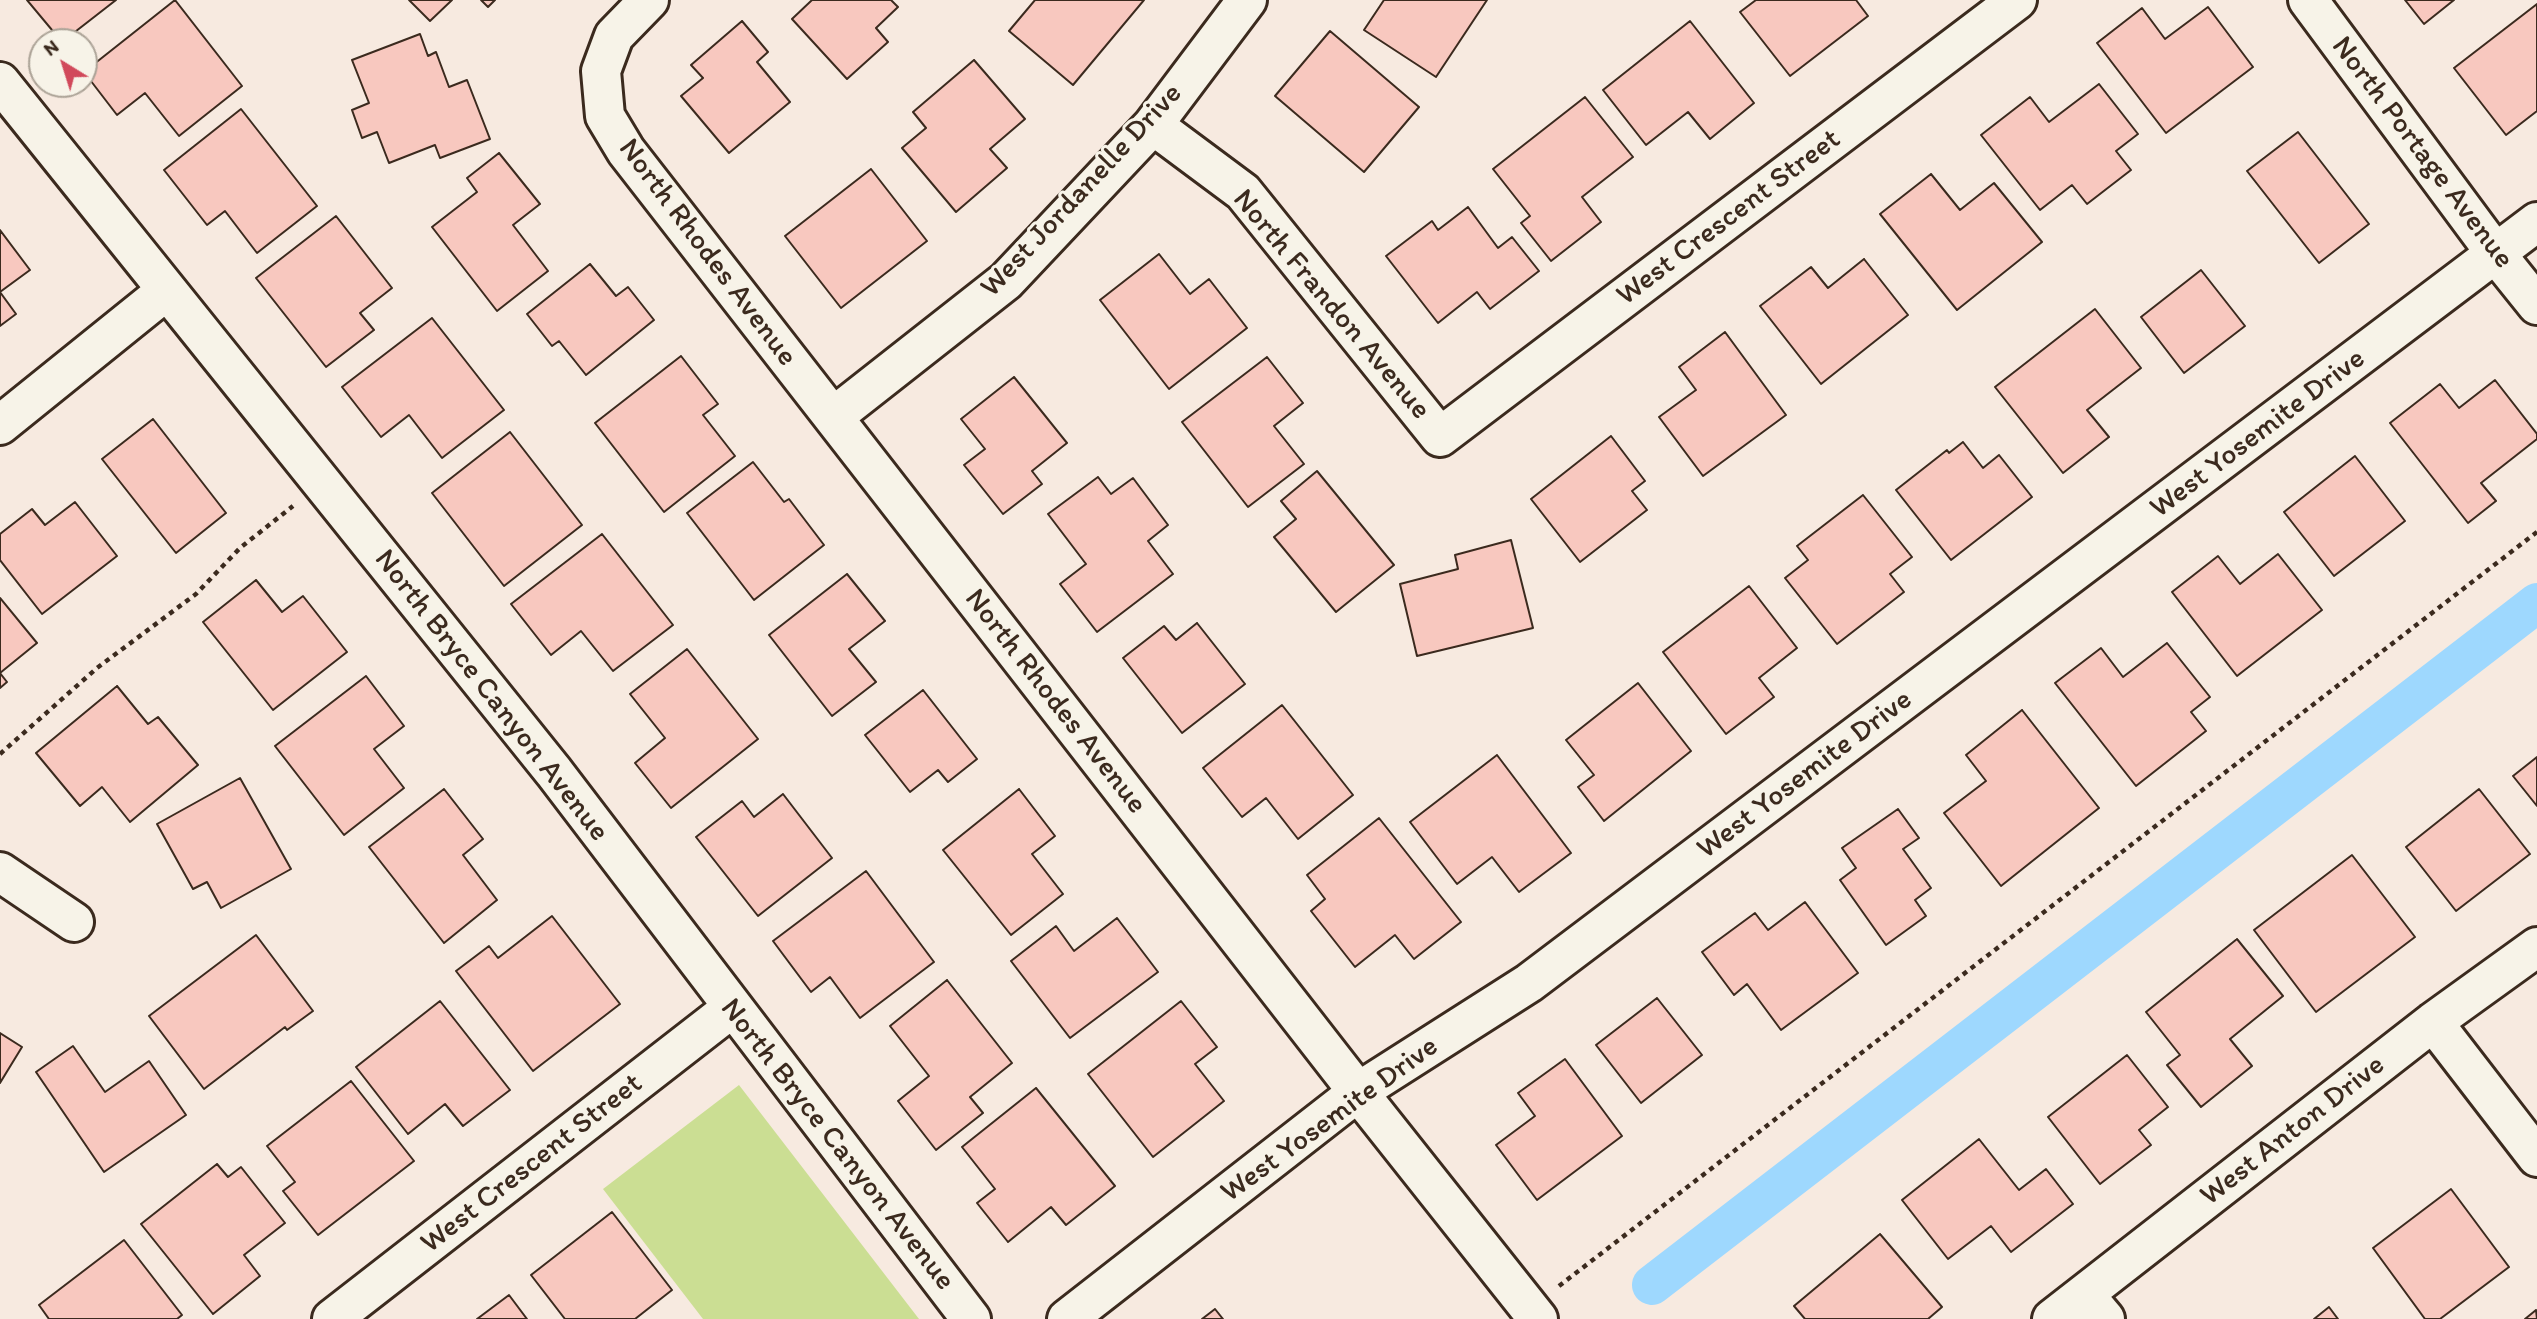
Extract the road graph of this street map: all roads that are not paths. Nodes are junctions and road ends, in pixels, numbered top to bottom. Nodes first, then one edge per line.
1 (649, 0) edge
2 (1247, 0) edge
3 (2017, 0) edge
4 (2308, 0) edge
5 (0, 82) edge
6 (1153, 125) junction
7 (2537, 222) edge
8 (2496, 254) junction
9 (166, 291) junction
10 (2537, 305) edge
11 (833, 417) junction
12 (0, 425) edge
13 (1440, 437) joint
14 (0, 872) edge
15 (74, 922) dead end
16 (2537, 947) edge
17 (732, 1008) junction
18 (2433, 1021) junction
19 (1358, 1092) junction
20 (2537, 1157) edge
21 (2095, 1306) edge
22 (1534, 1314) edge
23 (331, 1319) edge
24 (971, 1319) edge
25 (1067, 1319) edge
26 (2052, 1319) edge

1 - 11 street, North Rhodes Avenue
2 - 6 street, West Jordanelle Drive
3 - 13 street, West Crescent Street
4 - 8 street, North Portage Avenue
5 - 9 street, North Bryce Canyon Avenue
6 - 11 street, West Jordanelle Drive
6 - 13 street, North Frandon Avenue
7 - 8 street, West Yosemite Drive
8 - 10 street, North Portage Avenue
8 - 19 street, West Yosemite Drive
9 - 12 street
9 - 17 street, North Bryce Canyon Avenue
11 - 19 street, North Rhodes Avenue
14 - 15 street
16 - 18 street, West Anton Drive
17 - 23 street, West Crescent Street
17 - 24 street, North Bryce Canyon Avenue
18 - 20 street
18 - 21 street, West Anton Drive
19 - 22 street, North Rhodes Avenue
19 - 25 street, West Yosemite Drive
21 - 26 street, West Anton Drive

